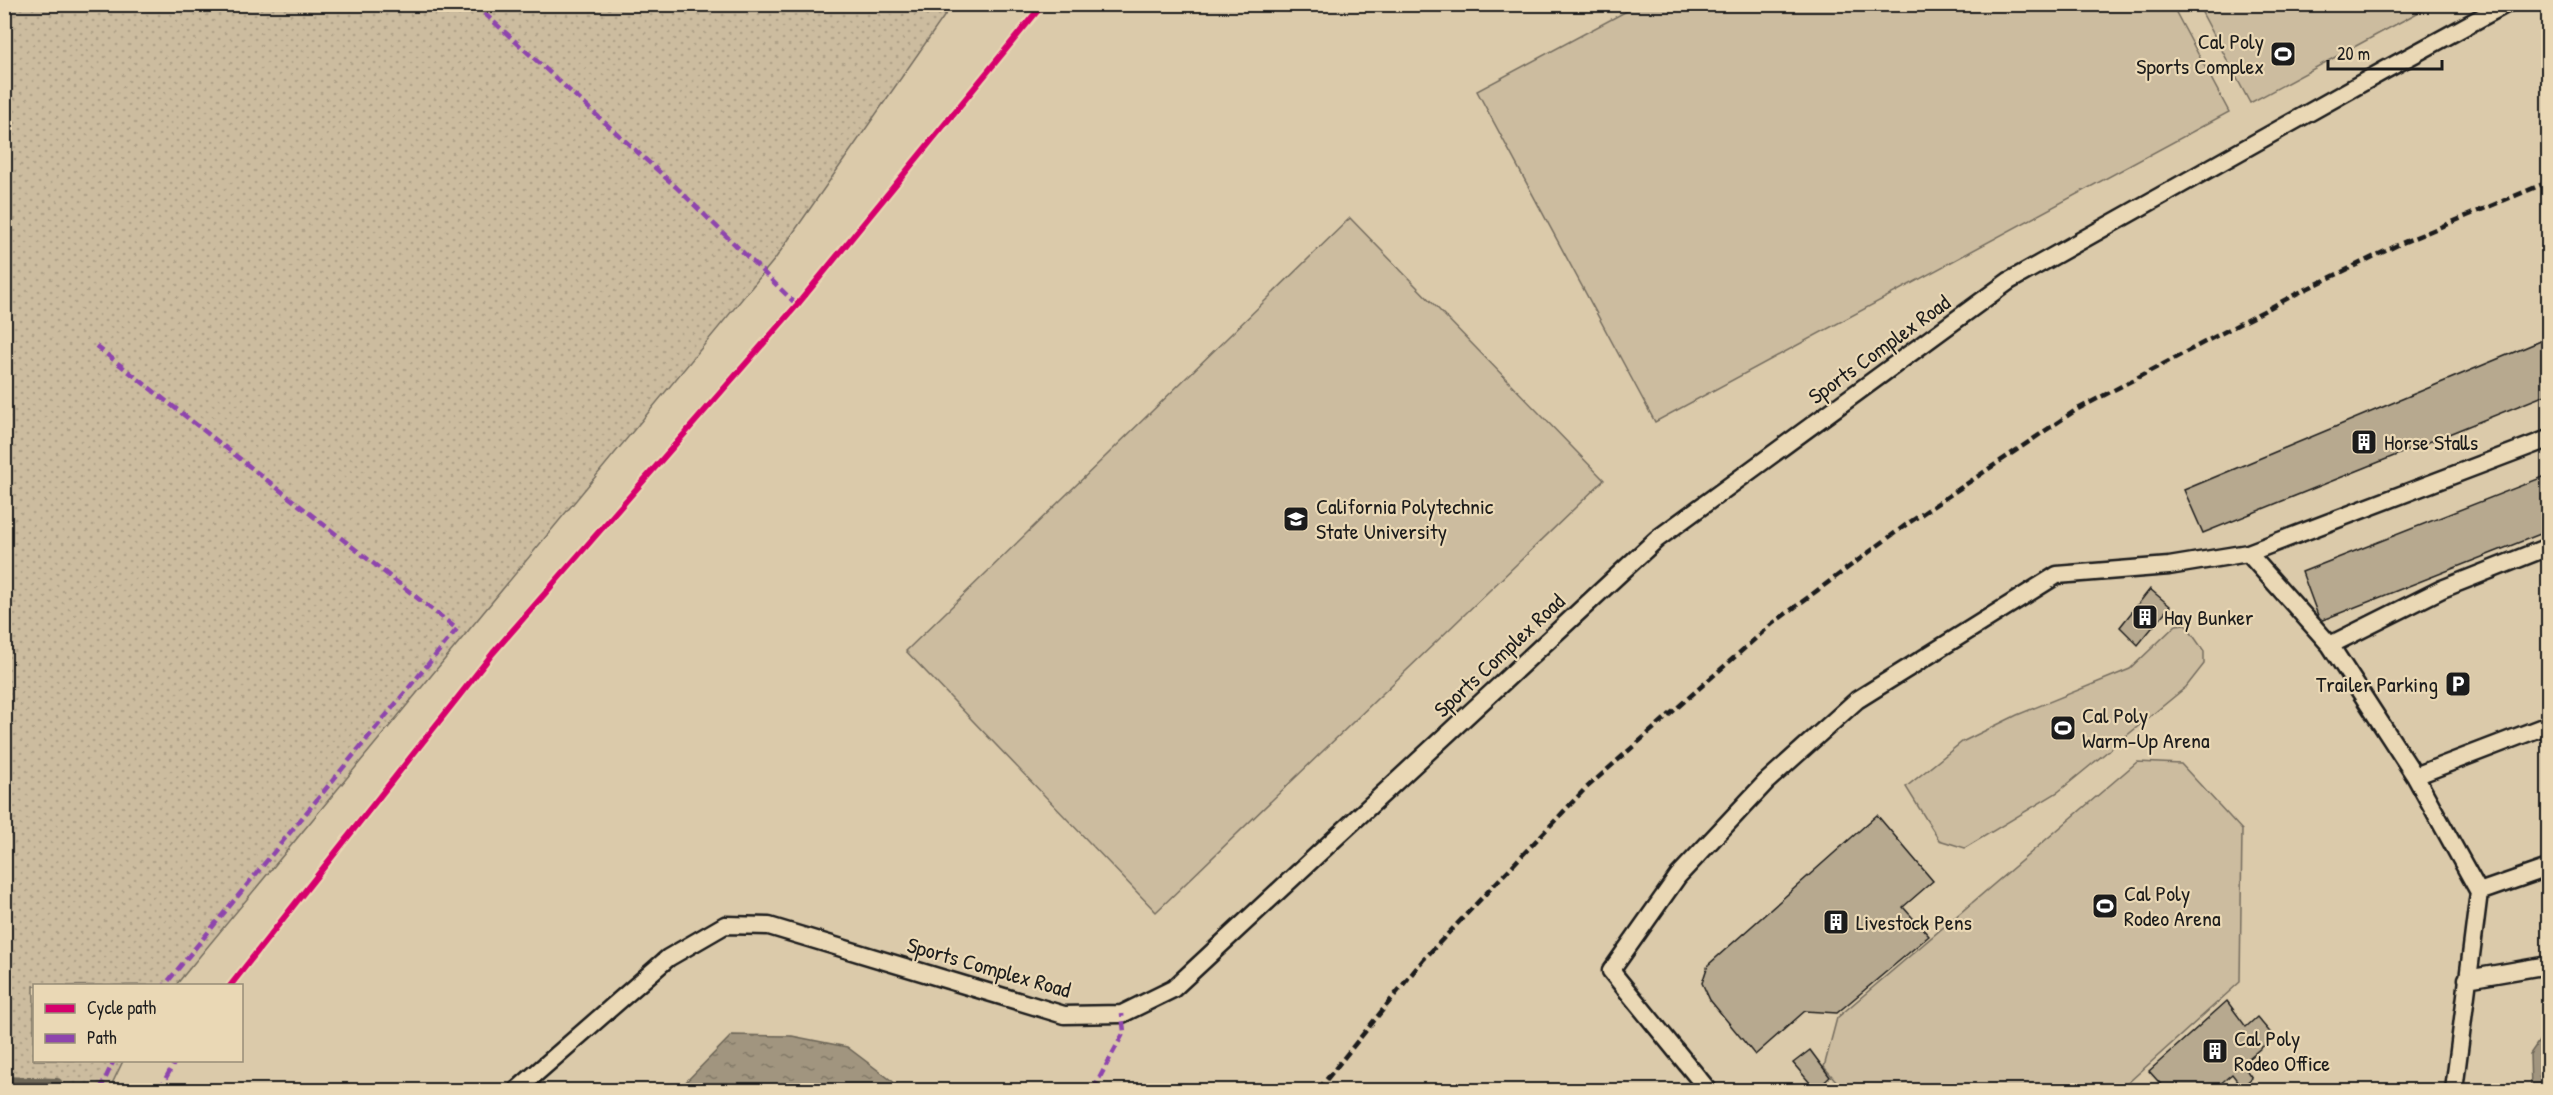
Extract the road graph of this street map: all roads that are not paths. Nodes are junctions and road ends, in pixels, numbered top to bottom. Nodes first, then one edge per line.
1 (2506, 4) edge
2 (2548, 438) edge
3 (2548, 547) edge
4 (2248, 553) junction
5 (2330, 645) junction
6 (2548, 725) edge
7 (2415, 776) junction
8 (2548, 868) edge
9 (2479, 892) junction
10 (2548, 965) edge
11 (2467, 979) junction
12 (517, 1090) edge
13 (1708, 1090) edge
14 (2454, 1090) edge

1 - 12 lane, Sports Complex Road
2 - 4 lane
3 - 5 lane
4 - 5 lane
4 - 13 lane
5 - 7 lane
6 - 7 lane
7 - 9 lane
8 - 9 lane
9 - 11 lane
10 - 11 lane
11 - 14 lane

